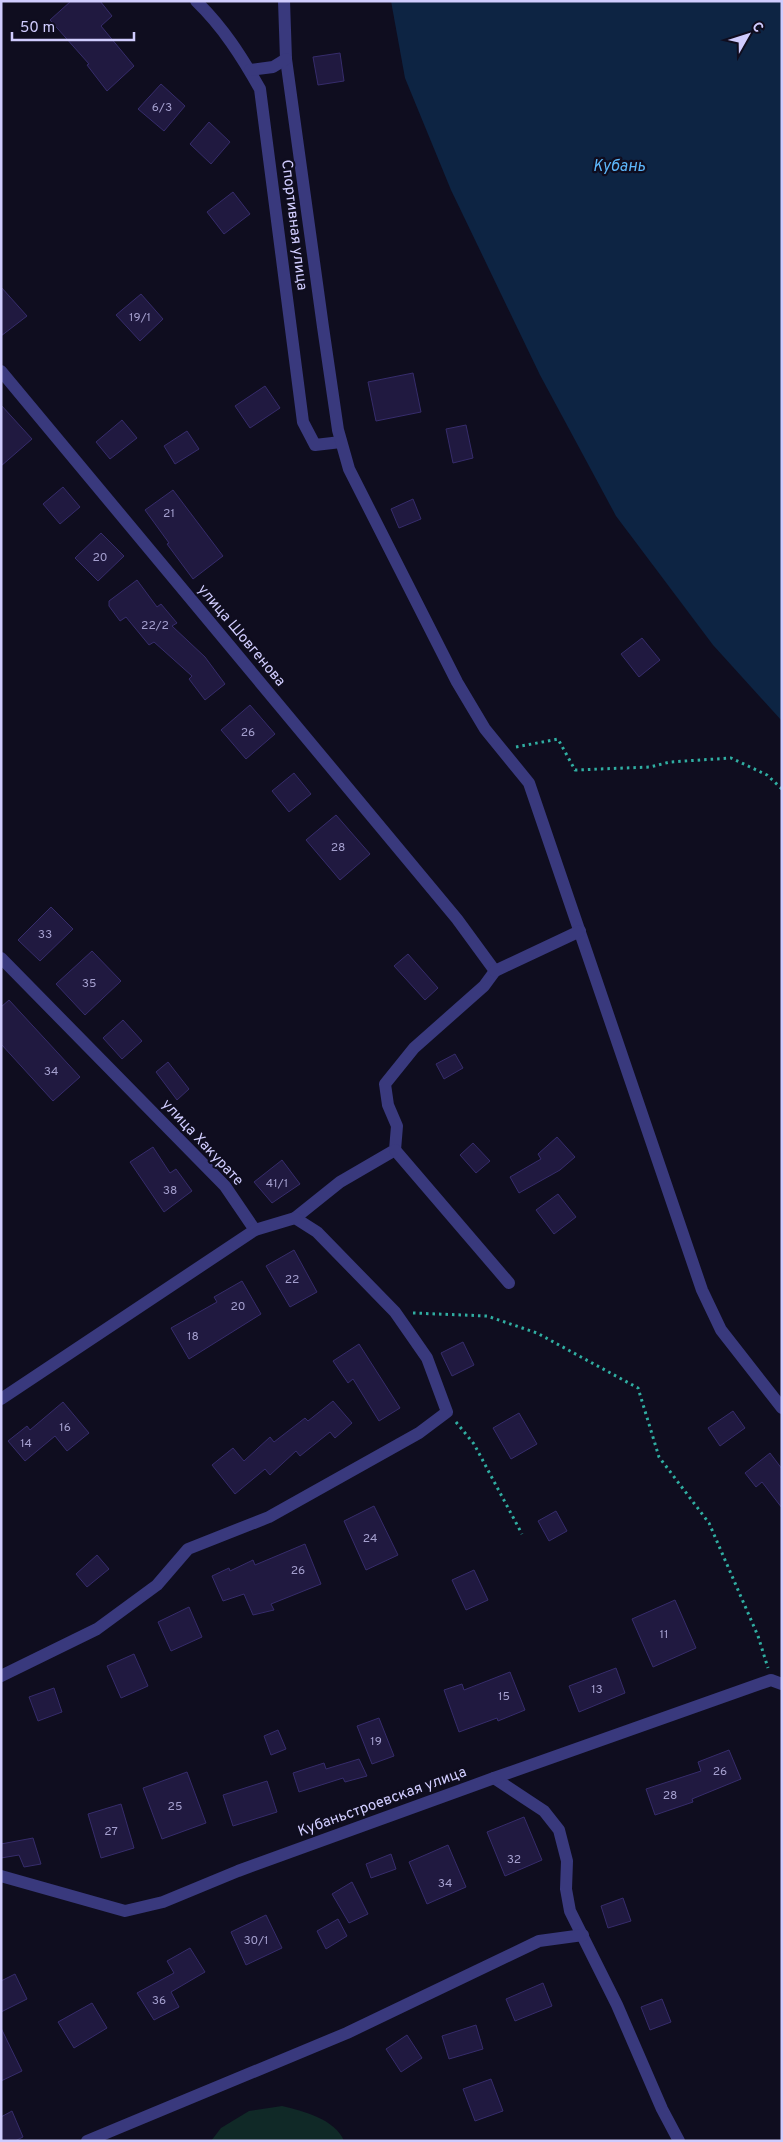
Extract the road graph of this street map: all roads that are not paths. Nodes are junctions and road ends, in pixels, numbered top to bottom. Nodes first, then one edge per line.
1 (196, 1) edge
2 (284, 1) edge
3 (286, 59) junction
4 (250, 70) junction
5 (1, 372) edge
6 (341, 442) junction
7 (580, 931) junction
8 (1, 958) edge
9 (495, 971) junction
10 (394, 1150) junction
11 (295, 1218) junction
12 (256, 1230) junction
13 (509, 1283) dead end
14 (1, 1399) edge
15 (782, 1408) edge
16 (1, 1676) edge
17 (777, 1682) edge
18 (494, 1778) junction
19 (1, 1876) edge
20 (582, 1935) junction
21 (87, 2141) edge
22 (680, 2141) edge

1 - 4 street, Спортивная улица
2 - 3 street
3 - 4 street
3 - 6 street
4 - 6 street, Спортивная улица
5 - 9 street, улица Шовгенова
6 - 7 street
7 - 9 street
7 - 15 street
8 - 12 street, улица Хакурате
9 - 10 street
10 - 11 street
10 - 13 street
11 - 12 street
11 - 16 street
12 - 14 street
17 - 18 street, Кубаньстроевская улица
18 - 19 street, Кубаньстроевская улица
18 - 20 street
20 - 21 street
20 - 22 street

